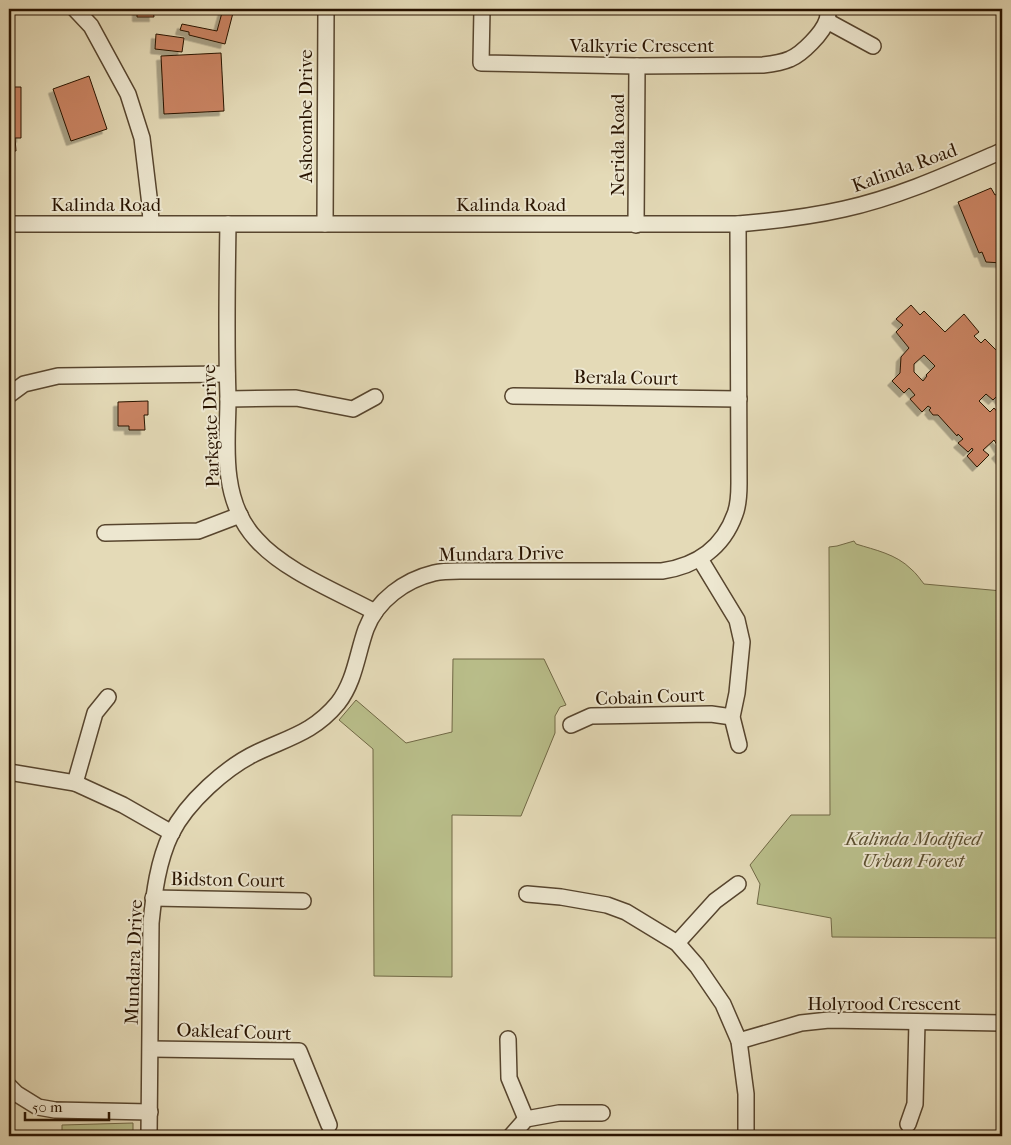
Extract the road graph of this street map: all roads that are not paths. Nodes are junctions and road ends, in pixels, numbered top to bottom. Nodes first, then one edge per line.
1 (75, 9) edge
2 (326, 9) edge
3 (482, 9) edge
4 (827, 15) edge
5 (873, 46) dead end
6 (637, 66) junction
7 (1002, 152) edge
8 (150, 223) junction
9 (9, 224) edge
10 (228, 224) junction
11 (325, 224) junction
12 (738, 224) junction
13 (636, 225) junction
14 (227, 374) junction
15 (9, 395) edge
16 (513, 396) dead end
17 (375, 397) dead end
18 (228, 399) junction
19 (739, 399) junction
20 (240, 515) junction
21 (105, 533) dead end
22 (700, 559) junction
23 (375, 612) junction
24 (108, 698) dead end
25 (732, 717) junction
26 (571, 725) dead end
27 (739, 745) dead end
28 (9, 772) edge
29 (75, 783) junction
30 (172, 833) junction
31 (738, 884) dead end
32 (527, 894) dead end
33 (153, 898) junction
34 (303, 900) dead end
35 (677, 943) junction
36 (917, 1022) junction
37 (1002, 1023) edge
38 (508, 1039) dead end
39 (739, 1041) junction
40 (151, 1049) junction
41 (9, 1086) edge
42 (150, 1112) junction
43 (602, 1113) dead end
44 (526, 1119) junction
45 (908, 1124) dead end
46 (329, 1125) dead end
47 (149, 1136) edge
48 (511, 1136) edge
49 (746, 1136) edge

1 - 8 street
2 - 11 street, Ashcombe Drive
3 - 6 street, Valkyrie Crescent
4 - 5 street
4 - 6 street, Valkyrie Crescent
6 - 13 street, Nerida Road
7 - 12 street, Kalinda Road
8 - 9 street, Kalinda Road
8 - 10 street, Kalinda Road
10 - 11 street, Kalinda Road
10 - 14 street, Parkgate Drive
11 - 13 street, Kalinda Road
12 - 13 street, Kalinda Road
12 - 19 street, Mundara Drive
14 - 15 street
14 - 18 street, Parkgate Drive
16 - 19 street, Berala Court
17 - 18 street
18 - 20 street, Parkgate Drive
19 - 22 street, Mundara Drive
20 - 21 street
20 - 23 street, Parkgate Drive
22 - 23 street, Mundara Drive
22 - 25 street
23 - 30 street, Mundara Drive
24 - 29 street
25 - 26 street, Cobain Court
25 - 27 street
28 - 29 street
29 - 30 street
30 - 33 street, Mundara Drive
31 - 35 street
32 - 35 street
33 - 34 street, Bidston Court
33 - 40 street, Mundara Drive
35 - 39 street
36 - 37 street, Holyrood Crescent
36 - 39 street, Holyrood Crescent
36 - 45 street
38 - 44 street
39 - 49 street
40 - 42 street, Mundara Drive
40 - 46 street, Oakleaf Court
41 - 42 street
42 - 47 street, Mundara Drive
43 - 44 street
44 - 48 street

